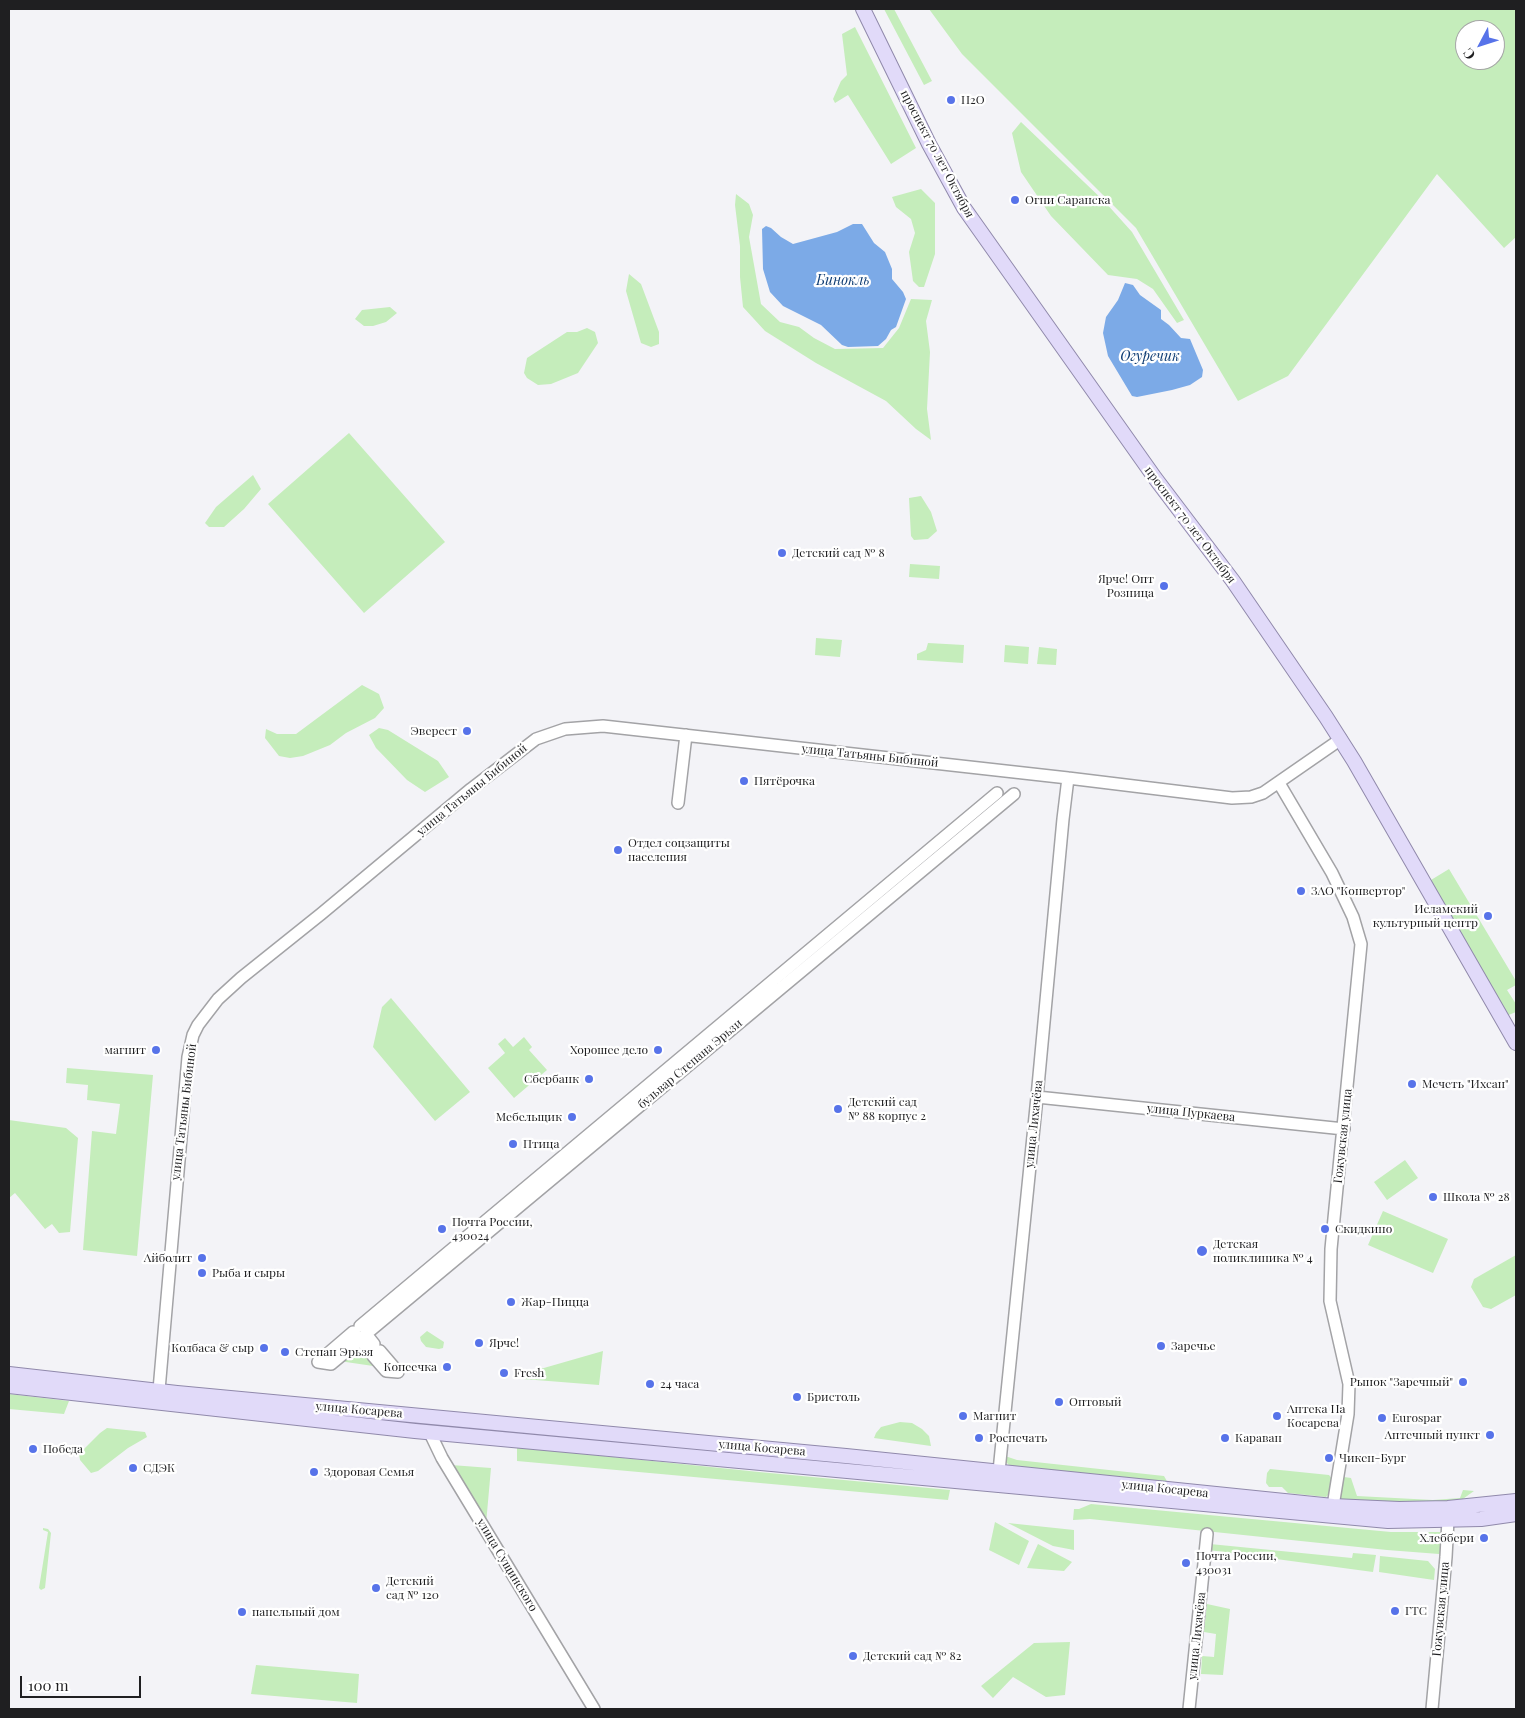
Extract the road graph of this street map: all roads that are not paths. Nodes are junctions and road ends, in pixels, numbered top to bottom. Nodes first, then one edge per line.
1 (863, 9) edge
2 (686, 735) junction
3 (1341, 739) junction
4 (1068, 778) junction
5 (1279, 783) junction
6 (997, 793) dead end
7 (1014, 794) dead end
8 (678, 803) dead end
9 (1516, 1042) edge
10 (1037, 1097) junction
11 (1344, 1129) junction
12 (9, 1374) edge
13 (9, 1386) edge
14 (158, 1396) junction
15 (432, 1417) junction
16 (430, 1432) junction
17 (998, 1478) junction
18 (1516, 1501) edge
19 (1334, 1506) junction
20 (1448, 1514) junction
21 (1516, 1514) edge
22 (1208, 1534) dead end
23 (594, 1709) edge
24 (1189, 1709) edge
25 (1432, 1709) edge

1 - 3 main road, проспект 70 лет Октября
2 - 4 street, улица Татьяны Бибиной
2 - 8 street
2 - 14 street, улица Татьяны Бибиной
3 - 5 street, улица Татьяны Бибиной
3 - 9 main road, проспект 70 лет Октября
4 - 5 street, улица Татьяны Бибиной
4 - 10 street, улица Лихачёва
5 - 11 street, Гожувская улица
6 - 7 street, бульвар Степана Эрьзи
10 - 11 street, улица Пуркаева
10 - 17 street, улица Лихачёва
11 - 19 street, Гожувская улица
12 - 14 main road, улица Косарева
13 - 14 main road, улица Косарева
14 - 15 main road, улица Косарева
14 - 16 main road, улица Косарева
15 - 16 main road
15 - 17 main road, улица Косарева
16 - 17 main road, улица Косарева
16 - 23 street, улица Сущинского
17 - 19 main road, улица Косарева
17 - 20 main road, улица Косарева
18 - 20 main road, улица Косарева
19 - 20 main road, улица Косарева
20 - 21 main road, улица Косарева
20 - 25 street, Гожувская улица
22 - 24 street, улица Лихачёва

